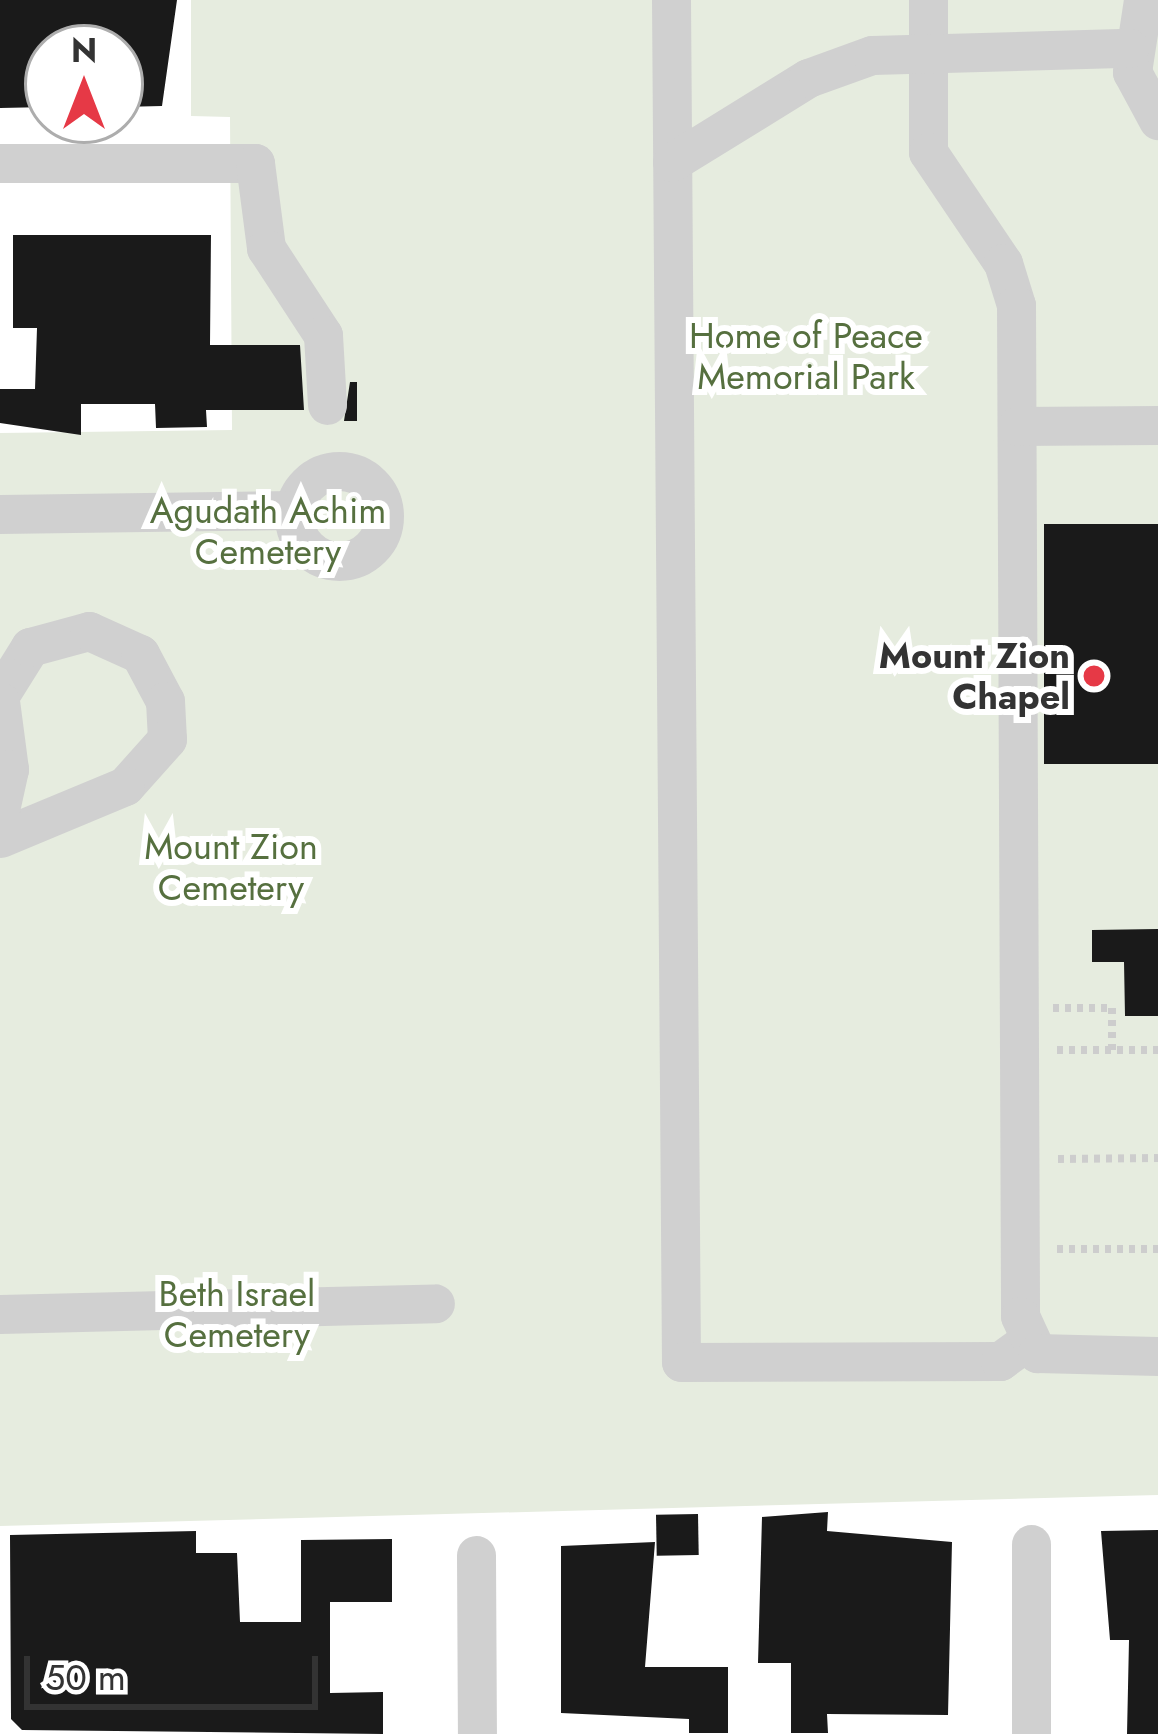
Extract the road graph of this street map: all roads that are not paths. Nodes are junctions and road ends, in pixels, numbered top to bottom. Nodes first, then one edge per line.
1 (671, 0) edge
2 (928, 0) edge
3 (1143, 0) edge
4 (1130, 48) junction
5 (924, 49) junction
6 (1158, 120) edge
7 (672, 162) junction
8 (0, 163) edge
9 (327, 405) dead end
10 (1158, 425) edge
11 (1017, 426) junction
12 (294, 510) dead end
13 (0, 514) edge
14 (0, 698) edge
15 (0, 810) edge
16 (0, 838) edge
17 (435, 1303) dead end
18 (0, 1315) edge
19 (1026, 1342) junction
20 (1158, 1355) edge
21 (1031, 1544) dead end
22 (476, 1555) dead end
23 (477, 1734) edge
24 (1031, 1734) edge

1 - 7 street
2 - 5 street
3 - 4 street
4 - 5 street
4 - 6 street
5 - 7 street
5 - 11 street
7 - 19 street
8 - 9 street
10 - 11 street
11 - 19 street
12 - 13 street
14 - 15 street
14 - 16 street
17 - 18 street
19 - 20 street
21 - 24 street
22 - 23 street

